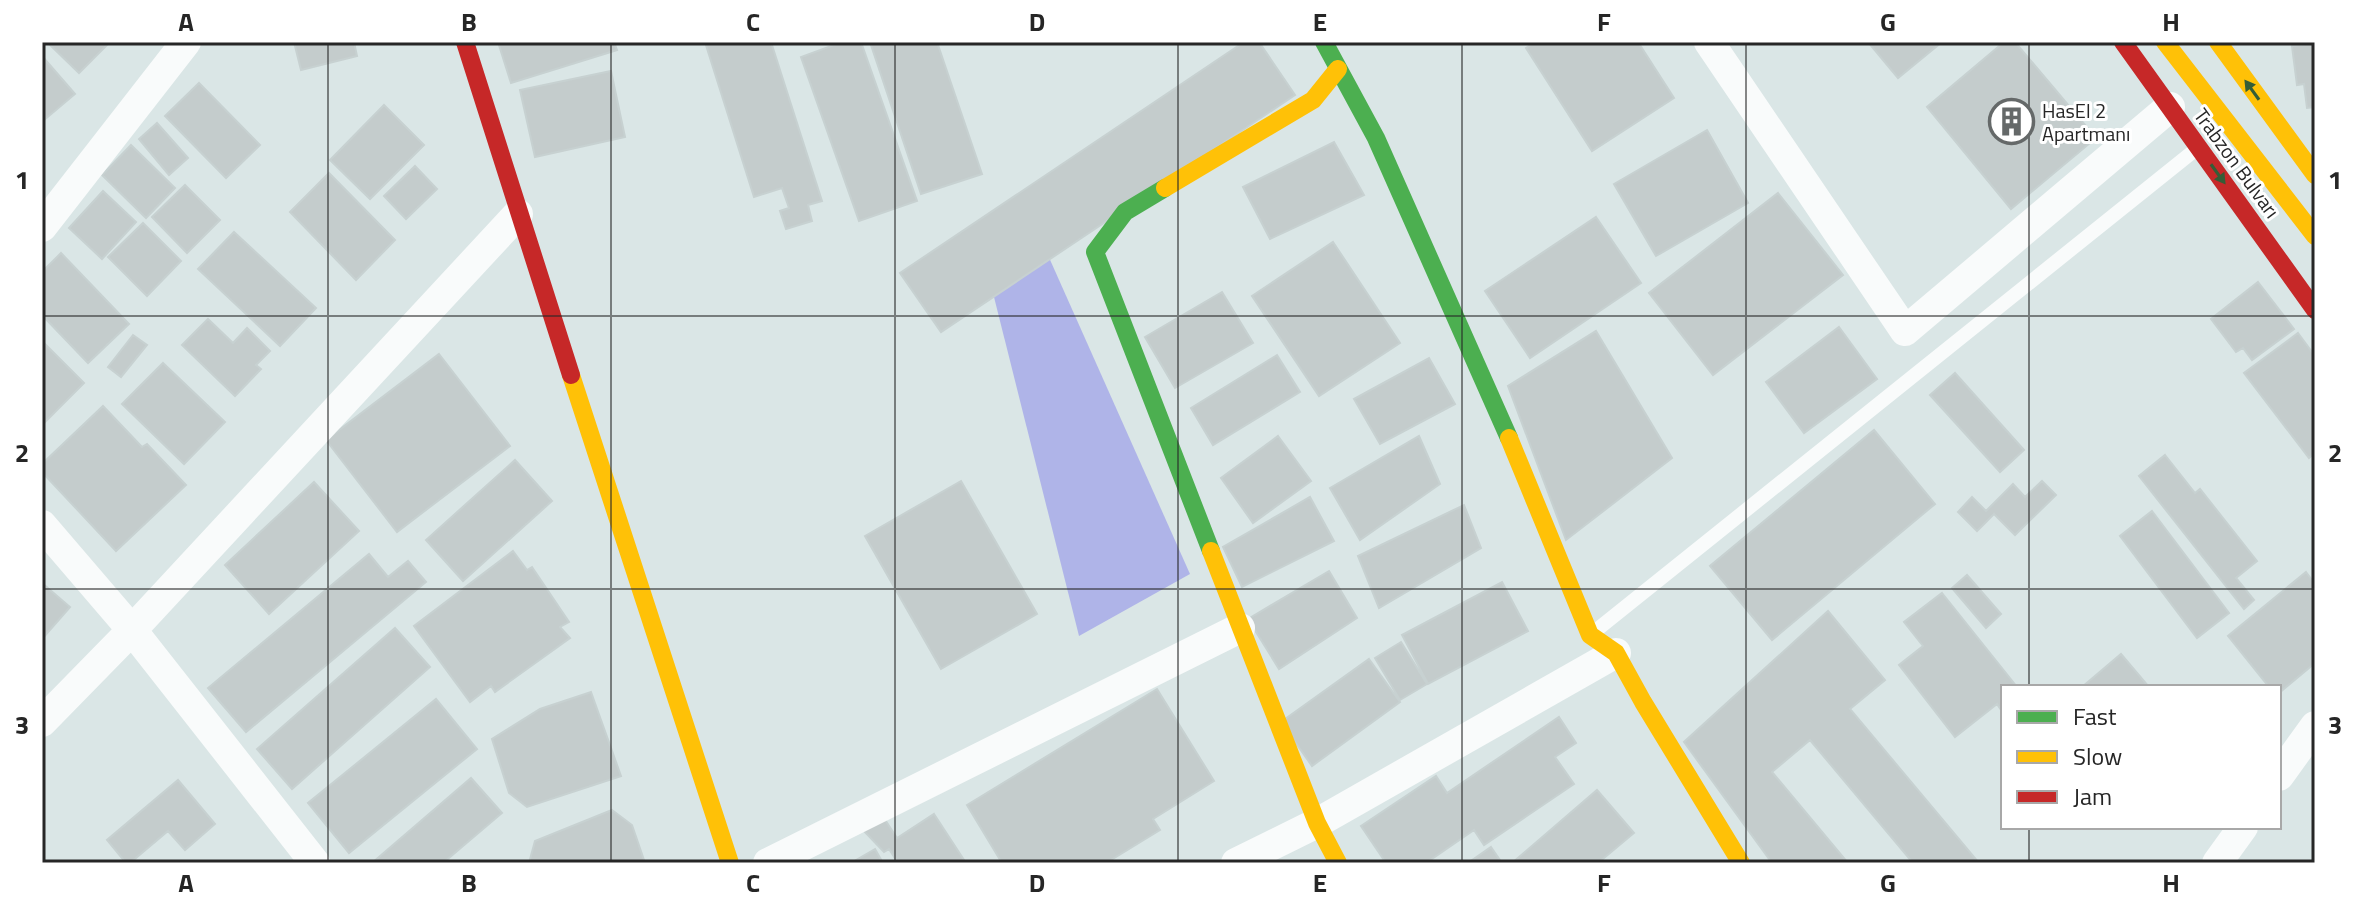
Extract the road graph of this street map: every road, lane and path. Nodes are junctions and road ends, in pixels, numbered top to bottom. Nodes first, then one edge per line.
1 (186, 42) edge
2 (465, 42) edge
3 (1324, 42) edge
4 (1709, 42) edge
5 (2123, 42) edge
6 (2165, 42) edge
7 (2218, 42) edge
8 (1338, 69) junction
9 (2170, 107) junction
10 (2199, 147) junction
11 (2315, 175) edge
12 (518, 214) junction
13 (42, 227) edge
14 (2315, 236) edge
15 (2315, 310) edge
16 (42, 525) edge
17 (1240, 628) junction
18 (132, 630) junction
19 (1590, 635) junction
20 (1616, 653) junction
21 (42, 722) edge
22 (2315, 726) edge
23 (2281, 773) edge
24 (1317, 823) junction
25 (2242, 829) edge
26 (315, 863) edge
27 (730, 863) edge
28 (768, 863) edge
29 (1236, 863) edge
30 (1338, 863) edge
31 (1741, 863) edge
32 (2217, 863) edge

1 - 13 street
2 - 12 street
3 - 8 street
4 - 9 street
5 - 9 street, Trabzon Bulvarı
6 - 14 street
11 -> 7 street
8 - 17 street
8 - 19 street
9 - 10 street, Trabzon Bulvarı
10 -> 15 street, Trabzon Bulvarı
10 - 19 lane
12 - 18 street
12 - 27 street
16 - 18 street
17 - 24 street
17 - 28 street
18 - 21 street
18 - 26 street
19 - 20 street
20 - 24 street
20 - 31 street
22 - 23 street
24 - 29 street
24 - 30 street
25 - 32 street

